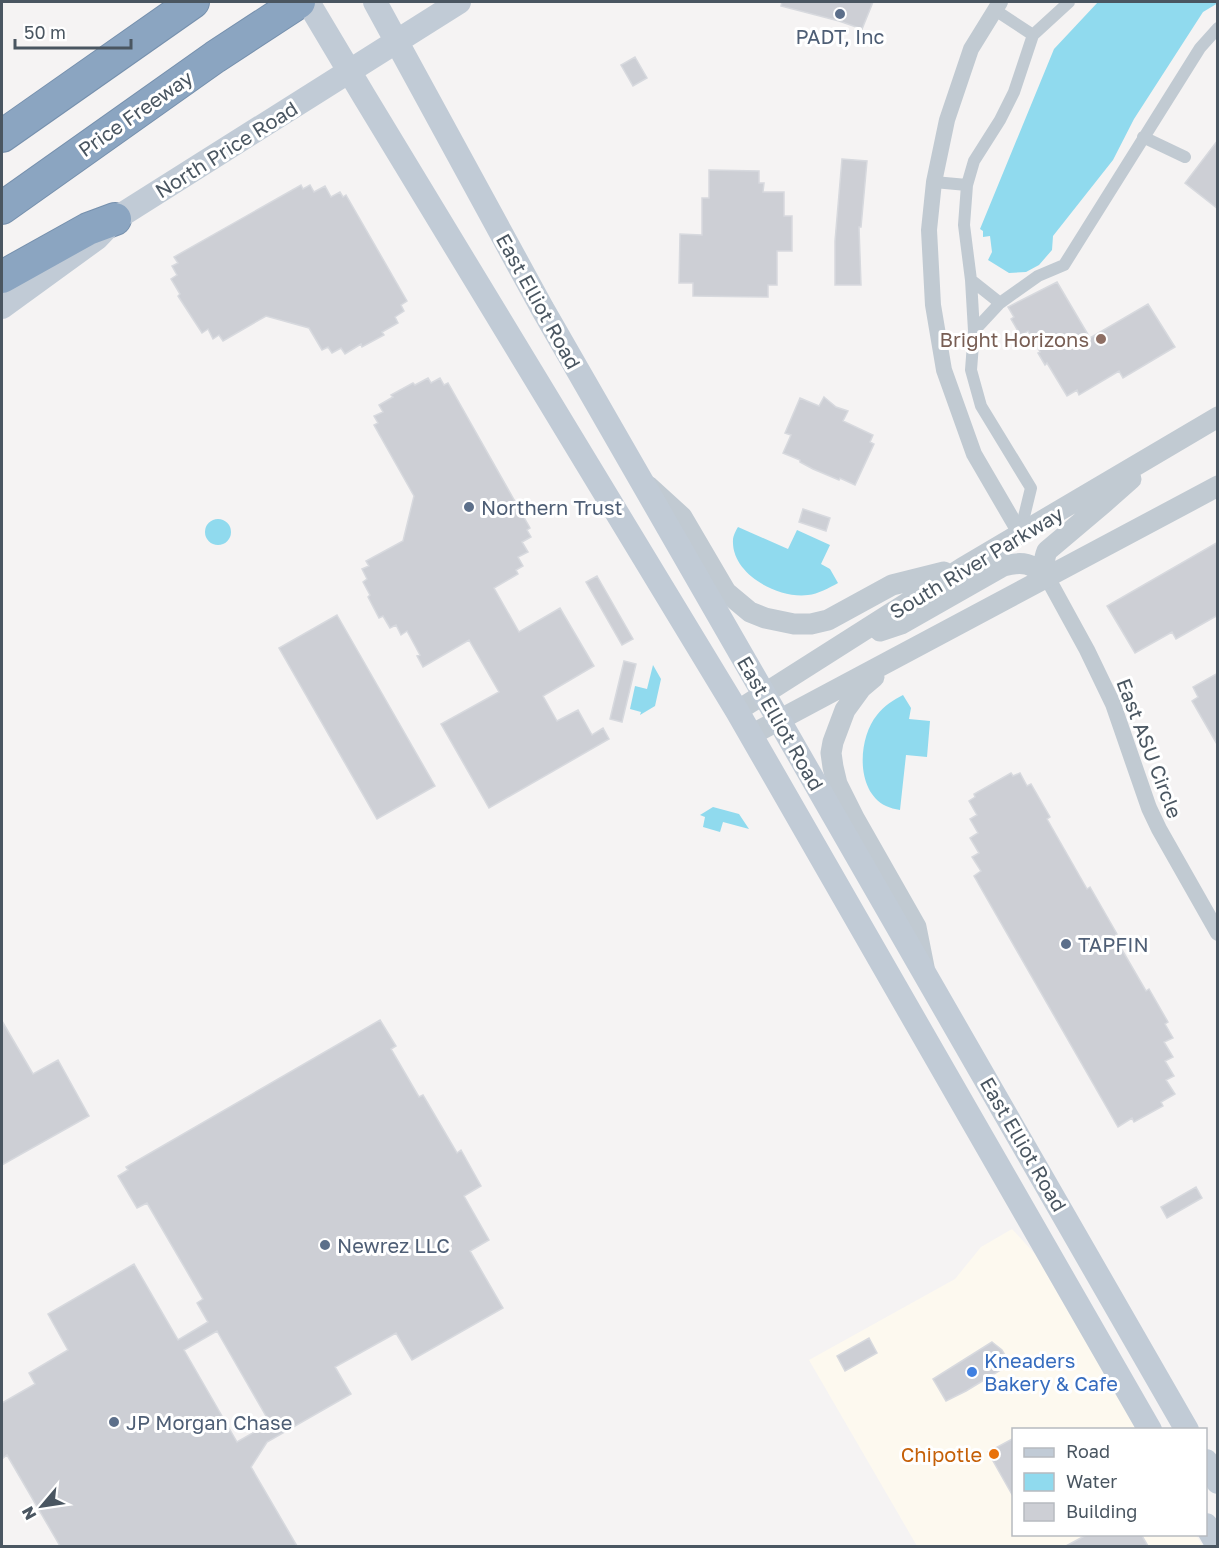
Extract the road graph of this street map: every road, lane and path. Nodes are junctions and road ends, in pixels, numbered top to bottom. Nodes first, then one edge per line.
1 (193, 2) edge
2 (299, 2) edge
3 (308, 2) edge
4 (459, 2) edge
5 (1070, 2) edge
6 (998, 6) edge
7 (378, 7) edge
8 (1218, 28) edge
9 (1033, 35) junction
10 (396, 40) junction
11 (348, 71) junction
12 (2, 136) edge
13 (1143, 137) junction
14 (1185, 157) dead end
15 (934, 182) junction
16 (967, 185) junction
17 (2, 208) edge
18 (115, 219) junction
19 (2, 277) edge
20 (971, 280) junction
21 (1000, 303) junction
22 (2, 307) edge
23 (975, 331) junction
24 (1218, 417) edge
25 (1160, 452) junction
26 (641, 479) junction
27 (1218, 486) edge
28 (1020, 533) junction
29 (962, 568) junction
30 (1047, 577) junction
31 (846, 642) junction
32 (923, 643) junction
33 (765, 694) junction
34 (737, 711) junction
35 (779, 720) junction
36 (751, 735) junction
37 (1218, 933) edge
38 (926, 973) junction
39 (1038, 1235) junction
40 (1117, 1307) junction
41 (1149, 1428) edge
42 (1186, 1428) edge
43 (1207, 1463) edge
44 (1218, 1482) edge
45 (1207, 1527) edge
46 (1218, 1546) edge

1 - 12 highway
2 - 17 highway, Price Freeway
3 - 11 main road, East Elliot Road
4 - 10 main road, North Price Road
5 - 9 street
6 - 9 street
6 - 15 street
7 - 10 main road, East Elliot Road
8 - 13 street
9 - 16 street
10 - 11 main road, North Price Road
10 - 26 main road, East Elliot Road
11 - 18 main road, North Price Road
11 - 34 main road, East Elliot Road
13 - 14 street
13 - 21 street
15 - 16 street
15 - 28 street
16 - 20 street
18 - 19 highway
18 - 22 main road, North Price Road
20 - 21 street
20 - 23 street
21 - 23 street
23 - 28 street
24 - 25 street, South River Parkway
25 - 28 street, South River Parkway
25 - 30 street
26 - 29 street
26 - 33 main road, East Elliot Road
27 - 30 street
28 - 29 street, South River Parkway
29 - 31 street, South River Parkway
30 - 31 street
30 - 32 street
30 - 37 street, East ASU Circle
31 - 33 street, South River Parkway
32 - 35 street
32 - 38 street
33 - 34 street, South River Parkway
33 - 35 main road, East Elliot Road
34 - 36 main road, East Elliot Road
35 - 36 street
35 - 38 main road, East Elliot Road
36 - 39 main road, East Elliot Road
38 - 40 main road, East Elliot Road
39 - 40 main road
39 - 41 main road, East Elliot Road
40 - 42 main road, East Elliot Road
43 - 44 main road
45 - 46 main road

